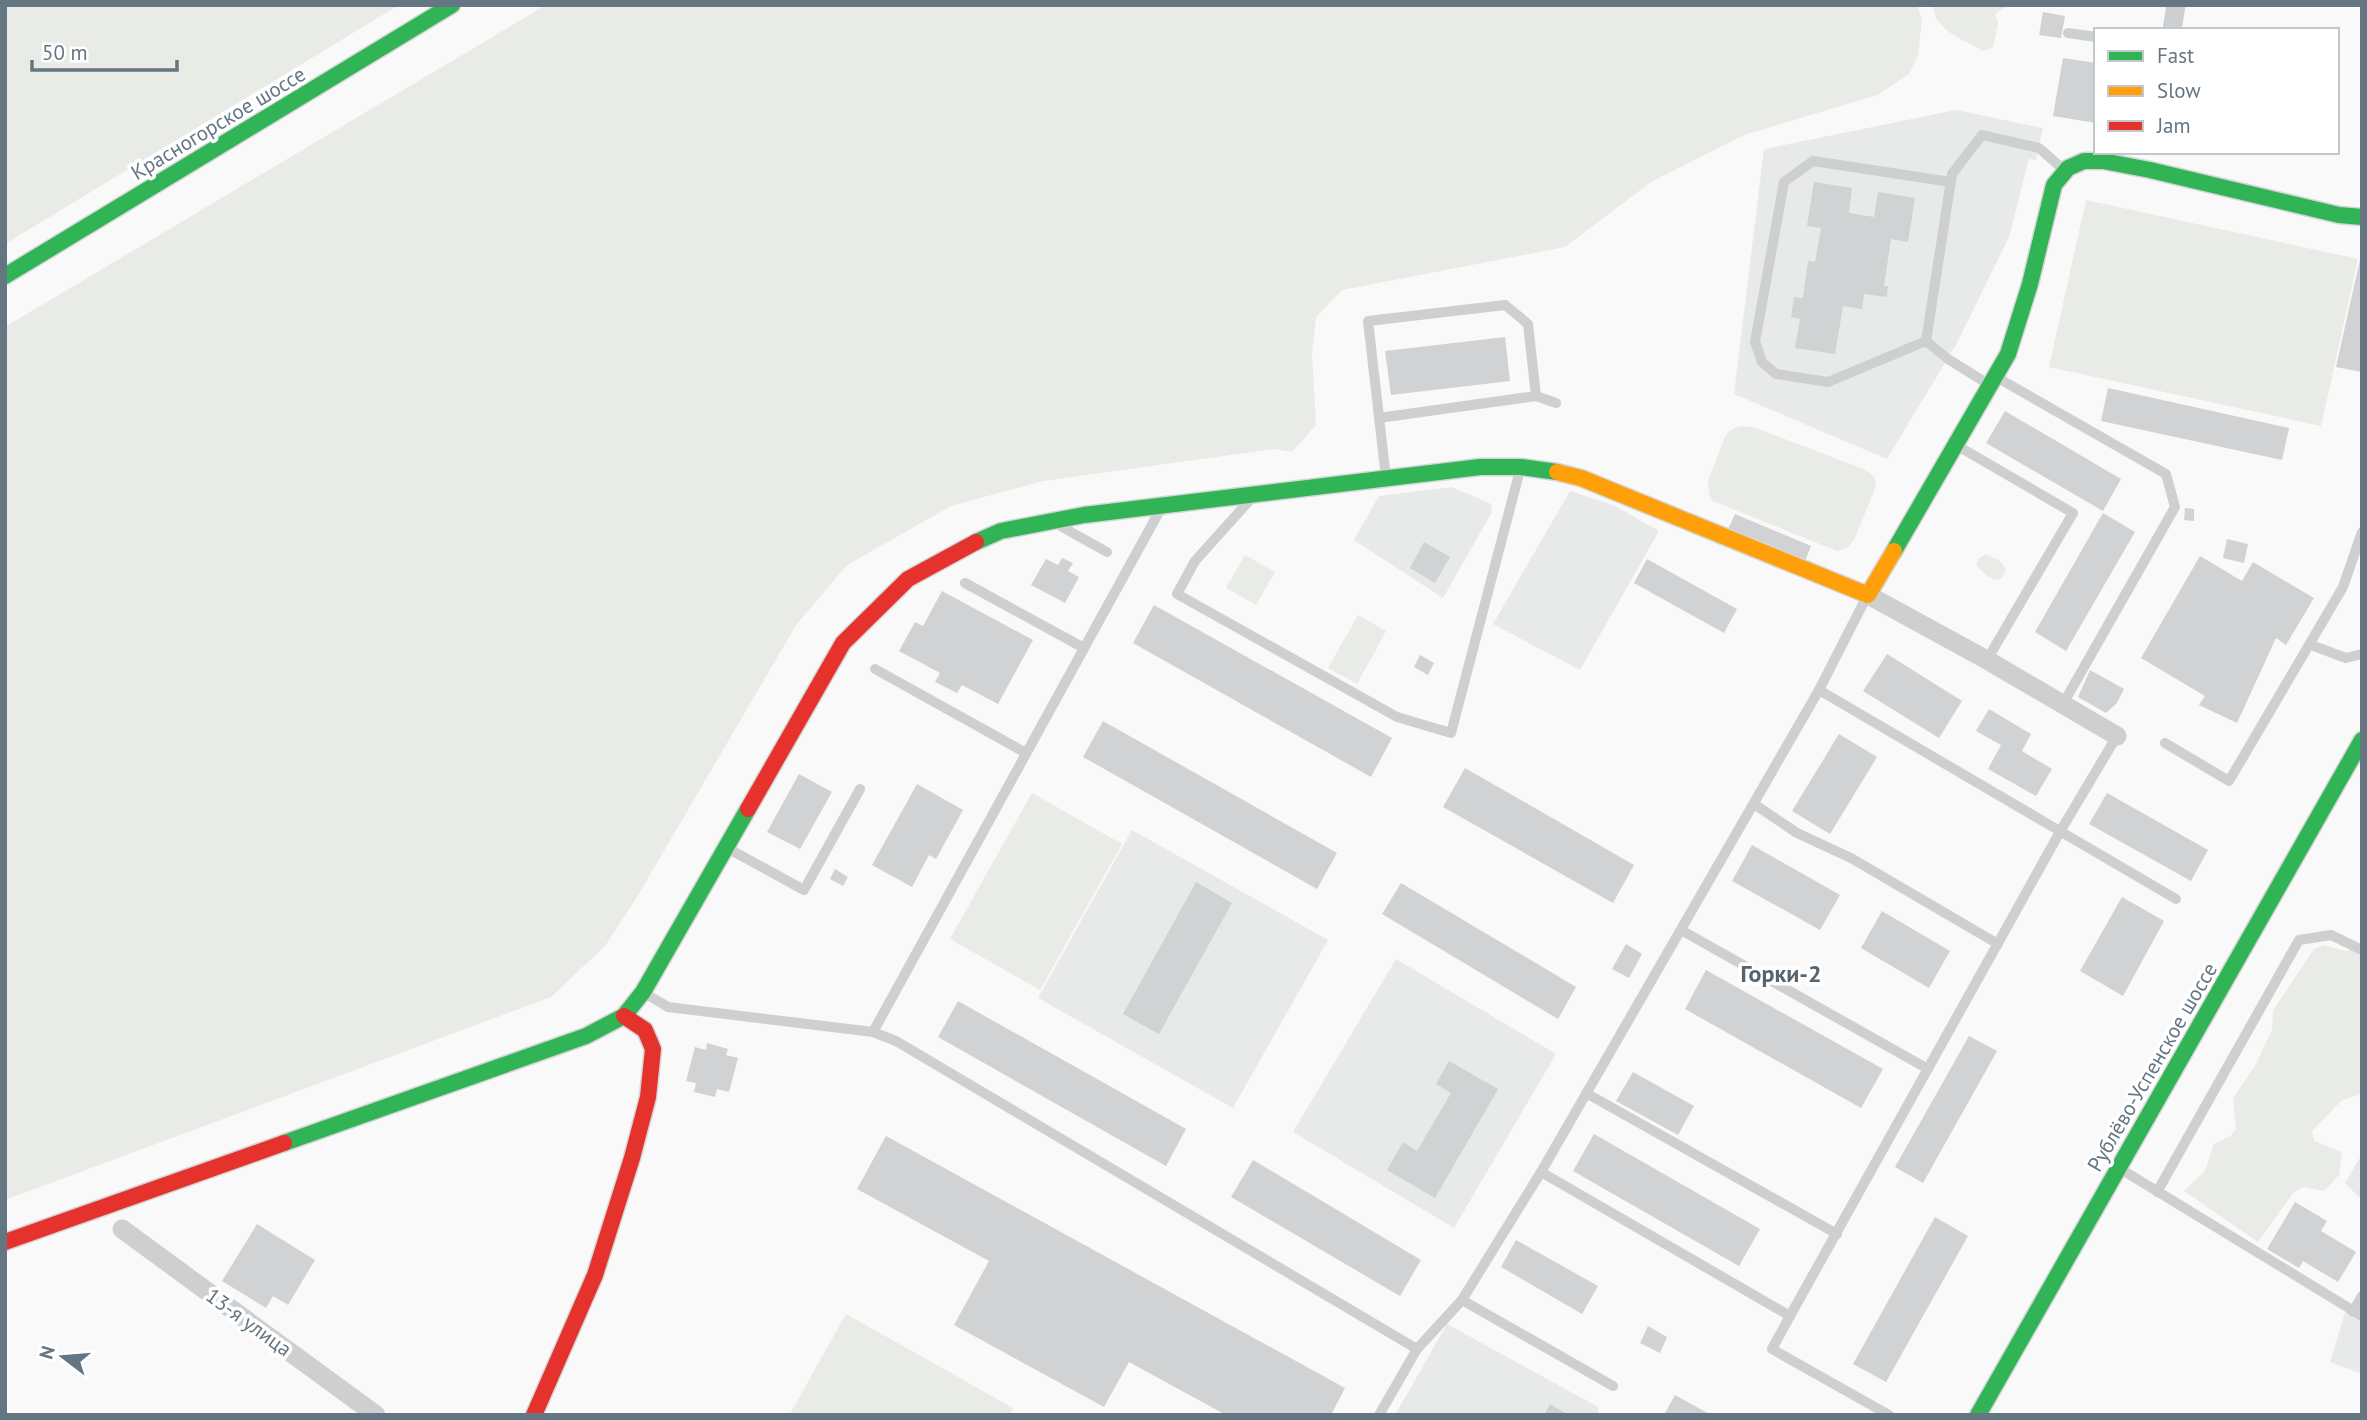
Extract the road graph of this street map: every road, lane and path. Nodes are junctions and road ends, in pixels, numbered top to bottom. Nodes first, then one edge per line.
1 (453, 5) edge
2 (2176, 5) edge
3 (2172, 28) edge
4 (2068, 33) dead end
5 (2094, 37) edge
6 (2104, 156) edge
7 (2151, 161) edge
8 (2066, 171) junction
9 (1951, 182) junction
10 (2362, 217) edge
11 (5, 276) edge
12 (1926, 341) junction
13 (1993, 381) junction
14 (1536, 396) junction
15 (1556, 403) dead end
16 (1379, 418) junction
17 (1955, 445) junction
18 (1521, 467) junction
19 (1386, 478) junction
20 (1255, 494) junction
21 (1163, 505) junction
22 (1052, 522) junction
23 (2362, 532) edge
24 (1107, 552) dead end
25 (965, 583) dead end
26 (1868, 595) junction
27 (2311, 645) junction
28 (1084, 648) junction
29 (2362, 654) edge
30 (1987, 660) junction
31 (875, 669) dead end
32 (1819, 690) junction
33 (2063, 704) junction
34 (2117, 736) joint
35 (2362, 740) edge
36 (2165, 743) dead end
37 (1026, 752) junction
38 (860, 789) dead end
39 (1754, 804) junction
40 (2061, 830) junction
41 (726, 847) junction
42 (2176, 899) dead end
43 (1681, 930) junction
44 (1998, 944) junction
45 (2362, 950) edge
46 (643, 992) junction
47 (624, 1016) junction
48 (873, 1032) junction
49 (1928, 1069) junction
50 (1586, 1093) junction
51 (2119, 1168) junction
52 (1541, 1172) junction
53 (2157, 1192) junction
54 (122, 1229) dead end
55 (1837, 1234) junction
56 (5, 1242) edge
57 (2362, 1296) edge
58 (1462, 1300) junction
59 (2358, 1314) edge
60 (1790, 1316) junction
61 (1418, 1349) junction
62 (1613, 1386) dead end
63 (376, 1415) edge
64 (534, 1415) edge
65 (1379, 1415) edge
66 (1889, 1415) edge
67 (1978, 1415) edge

1 - 11 street, Красногорское шоссе
2 - 3 street
4 - 5 lane
6 - 7 street
6 - 8 street
7 - 10 street
8 - 9 lane
8 - 13 street
9 - 12 lane
9 - 12 lane
12 - 13 lane
13 - 17 street
13 - 33 lane
14 - 15 lane
14 - 16 lane
14 - 16 lane
16 - 19 lane
17 - 26 street
17 - 30 lane
18 - 19 street
18 - 20 lane
18 - 26 street
19 - 20 street
20 - 21 street
21 - 22 street
21 - 28 lane
22 - 24 lane
22 - 41 street
23 - 27 lane
25 - 28 lane
26 - 30 street
26 - 32 lane
27 - 29 lane
27 - 36 lane
28 - 37 lane
30 - 33 street
31 - 37 lane
32 - 39 lane
32 - 40 lane
33 - 34 street
34 - 40 lane
35 - 51 street, Рублёво-Успенское шоссе
37 - 48 lane
38 - 41 lane
39 - 43 lane
39 - 44 lane
40 - 42 lane
40 - 44 lane
41 - 46 street
43 - 49 lane
43 - 50 lane
44 - 49 lane
45 - 53 lane
46 - 47 street
46 - 48 lane
47 - 56 street
47 - 64 street
48 - 61 lane
49 - 55 lane
50 - 52 lane
50 - 55 lane
51 - 53 lane
51 - 67 street, Рублёво-Успенское шоссе
52 - 58 lane
52 - 60 lane
53 - 59 lane
54 - 63 street, 13-я улица
55 - 60 lane
57 - 59 lane
58 - 61 lane
58 - 62 lane
60 - 66 lane
61 - 65 lane

